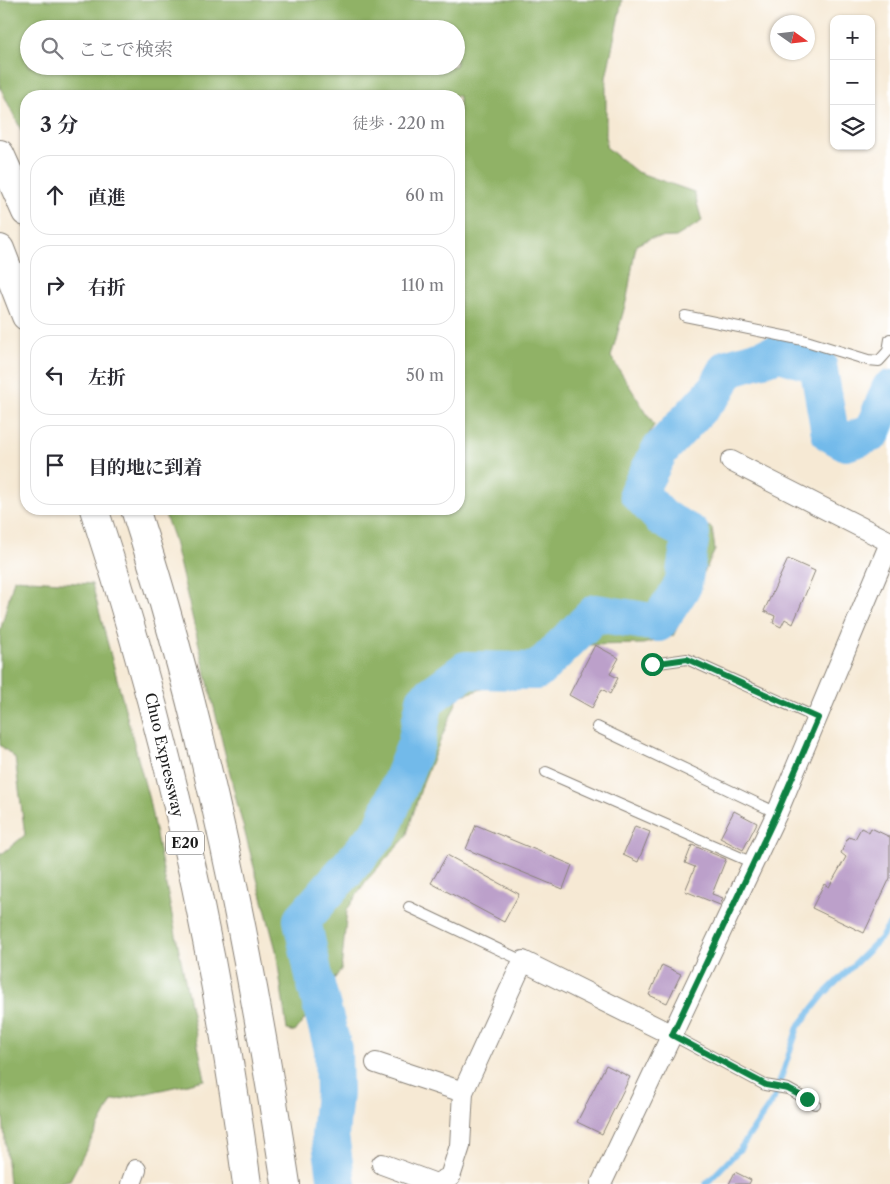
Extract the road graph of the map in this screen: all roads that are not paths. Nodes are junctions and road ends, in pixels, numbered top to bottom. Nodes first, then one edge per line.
1 (0, 154) edge
2 (20, 199) edge
3 (0, 249) edge
4 (20, 301) edge
5 (685, 316) dead end
6 (890, 340) edge
7 (731, 461) dead end
8 (96, 515) edge
9 (137, 515) edge
10 (888, 551) edge
11 (652, 664) dead end
12 (818, 718) junction
13 (597, 727) dead end
14 (546, 772) dead end
15 (777, 813) junction
16 (753, 862) junction
17 (409, 907) dead end
18 (523, 961) junction
19 (672, 1035) junction
20 (376, 1063) dead end
21 (463, 1092) junction
22 (815, 1104) dead end
23 (382, 1164) dead end
24 (444, 1182) edge
25 (247, 1184) edge
26 (286, 1184) edge
27 (601, 1184) edge

1 - 2 highway
3 - 4 highway
5 - 6 lane
7 - 10 street
8 - 25 highway, Chuo Expressway / E20
9 - 26 highway, E20
10 - 12 street
11 - 12 lane
12 - 15 street
13 - 15 lane
14 - 16 lane
15 - 16 street
16 - 19 street
17 - 18 lane
18 - 19 street
18 - 21 street
19 - 22 lane
19 - 27 street
20 - 21 street
21 - 24 street
23 - 24 street

